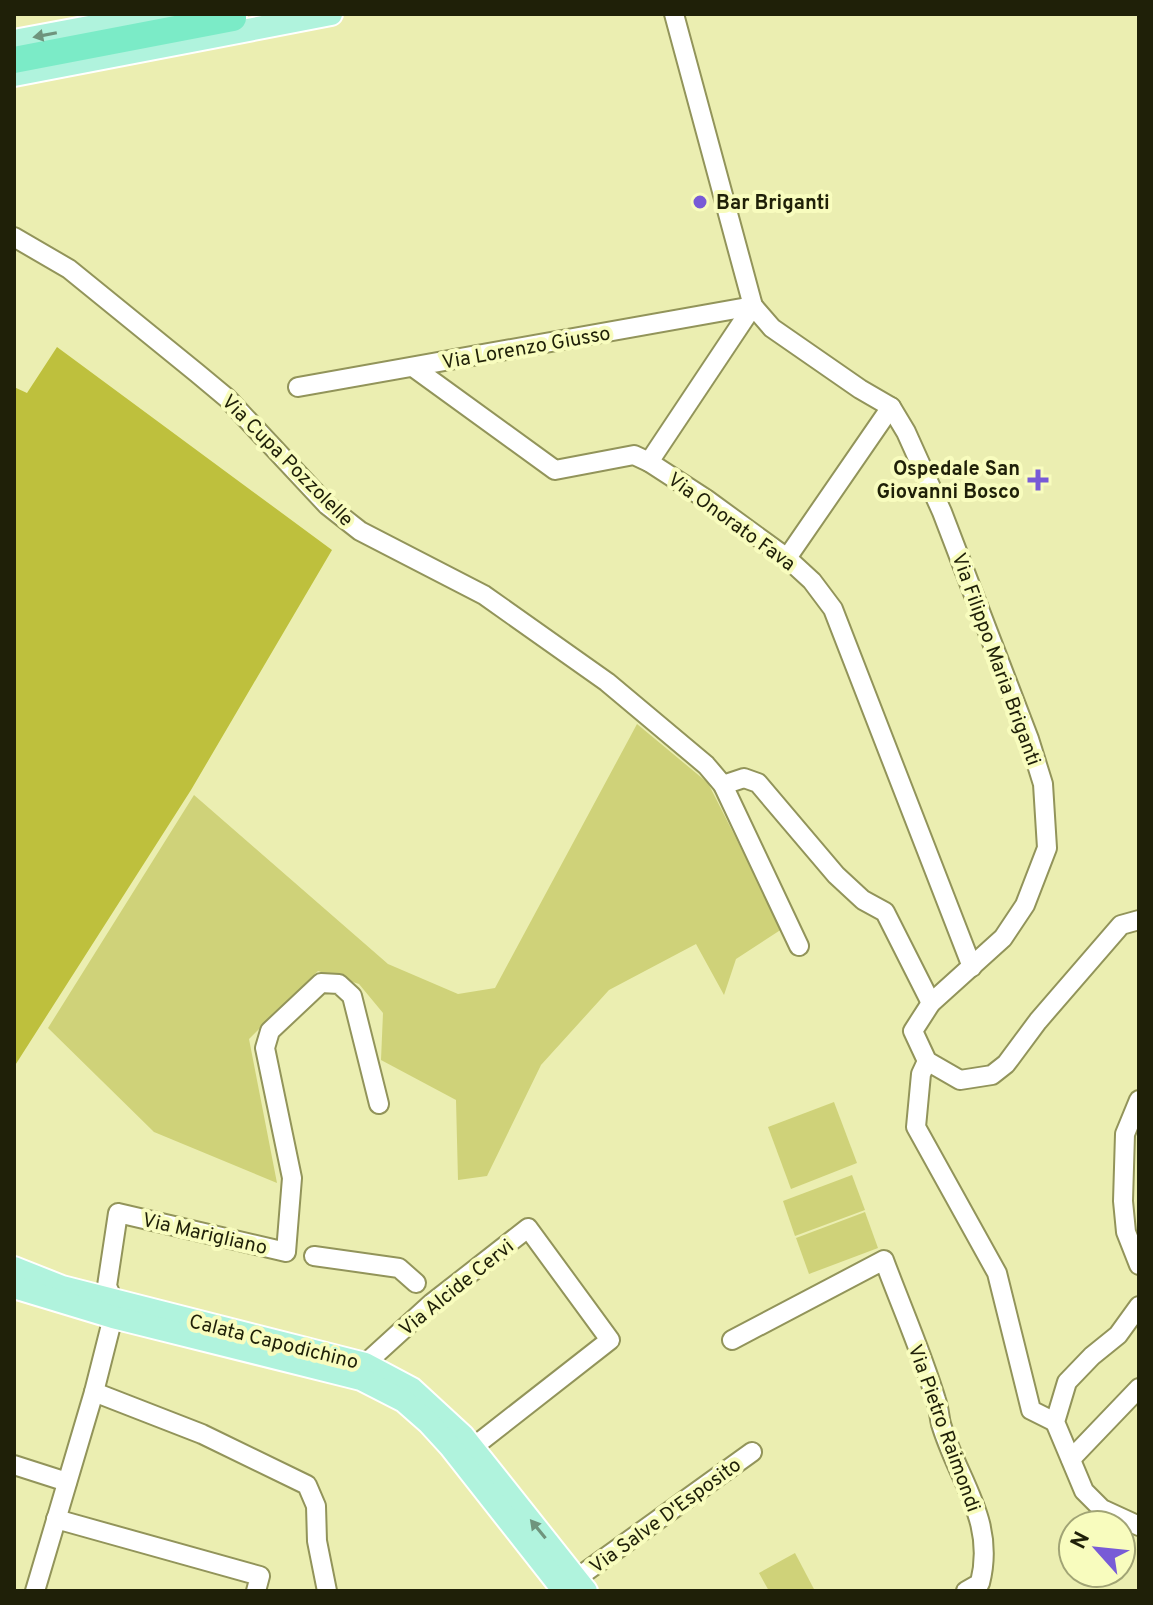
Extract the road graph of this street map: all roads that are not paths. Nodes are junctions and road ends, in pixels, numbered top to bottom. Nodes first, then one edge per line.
1 (331, 14) edge
2 (674, 14) edge
3 (245, 16) edge
4 (14, 41) edge
5 (14, 60) edge
6 (14, 75) edge
7 (14, 237) edge
8 (753, 306) junction
9 (413, 367) junction
10 (298, 387) dead end
11 (891, 407) junction
12 (649, 462) junction
13 (787, 558) junction
14 (723, 785) junction
15 (1139, 920) edge
16 (799, 946) dead end
17 (972, 967) junction
18 (931, 1003) junction
19 (927, 1061) junction
20 (1139, 1100) edge
21 (379, 1104) dead end
22 (1131, 1200) edge
23 (314, 1256) dead end
24 (1139, 1265) edge
25 (14, 1268) edge
26 (416, 1283) dead end
27 (14, 1287) edge
28 (1139, 1306) edge
29 (113, 1308) junction
30 (732, 1340) dead end
31 (363, 1372) junction
32 (1139, 1388) edge
33 (94, 1392) junction
34 (1055, 1422) junction
35 (472, 1448) junction
36 (752, 1452) dead end
37 (1071, 1459) junction
38 (14, 1465) edge
39 (67, 1482) junction
40 (56, 1519) junction
41 (1139, 1526) edge
42 (572, 1588) edge
43 (35, 1591) edge
44 (256, 1591) edge
45 (327, 1591) edge
46 (966, 1591) edge

1 - 6 main road
2 - 8 street, Via Filippo Maria Briganti
3 -> 4 main road
3 - 5 highway
7 - 14 street, Via Cupa Pozzolelle
8 - 9 street, Via Lorenzo Giusso
8 - 11 street, Via Filippo Maria Briganti
8 - 12 street
9 - 10 street, Via Lorenzo Giusso
9 - 12 street, Via Onorato Fava
11 - 13 street
11 - 17 street, Via Filippo Maria Briganti
12 - 13 street, Via Onorato Fava
13 - 17 street, Via Onorato Fava
14 - 16 street, Via Cupa Pozzolelle
14 - 18 street
15 - 19 street
17 - 18 street, Via Filippo Maria Briganti
18 - 19 street, Via Filippo Maria Briganti
19 - 34 street
20 - 22 street
21 - 29 street, Via Marigliano
22 - 24 street
23 - 26 street
25 - 29 main road, Calata Capodichino
27 - 29 main road, Calata Capodichino
28 - 34 street
29 - 31 main road, Calata Capodichino
29 - 33 street
30 - 46 street, Via Pietro Raimondi
31 - 35 main road, Calata Capodichino
31 - 35 street, Via Alcide Cervi
31 - 42 main road, Calata Capodichino
32 - 37 street
33 - 39 street
33 - 45 street
34 - 37 street
42 -> 35 main road, Calata Capodichino
36 - 42 street, Via Salve D'Esposito
37 - 41 street
38 - 39 street
39 - 40 street
40 - 43 street
40 - 44 street

